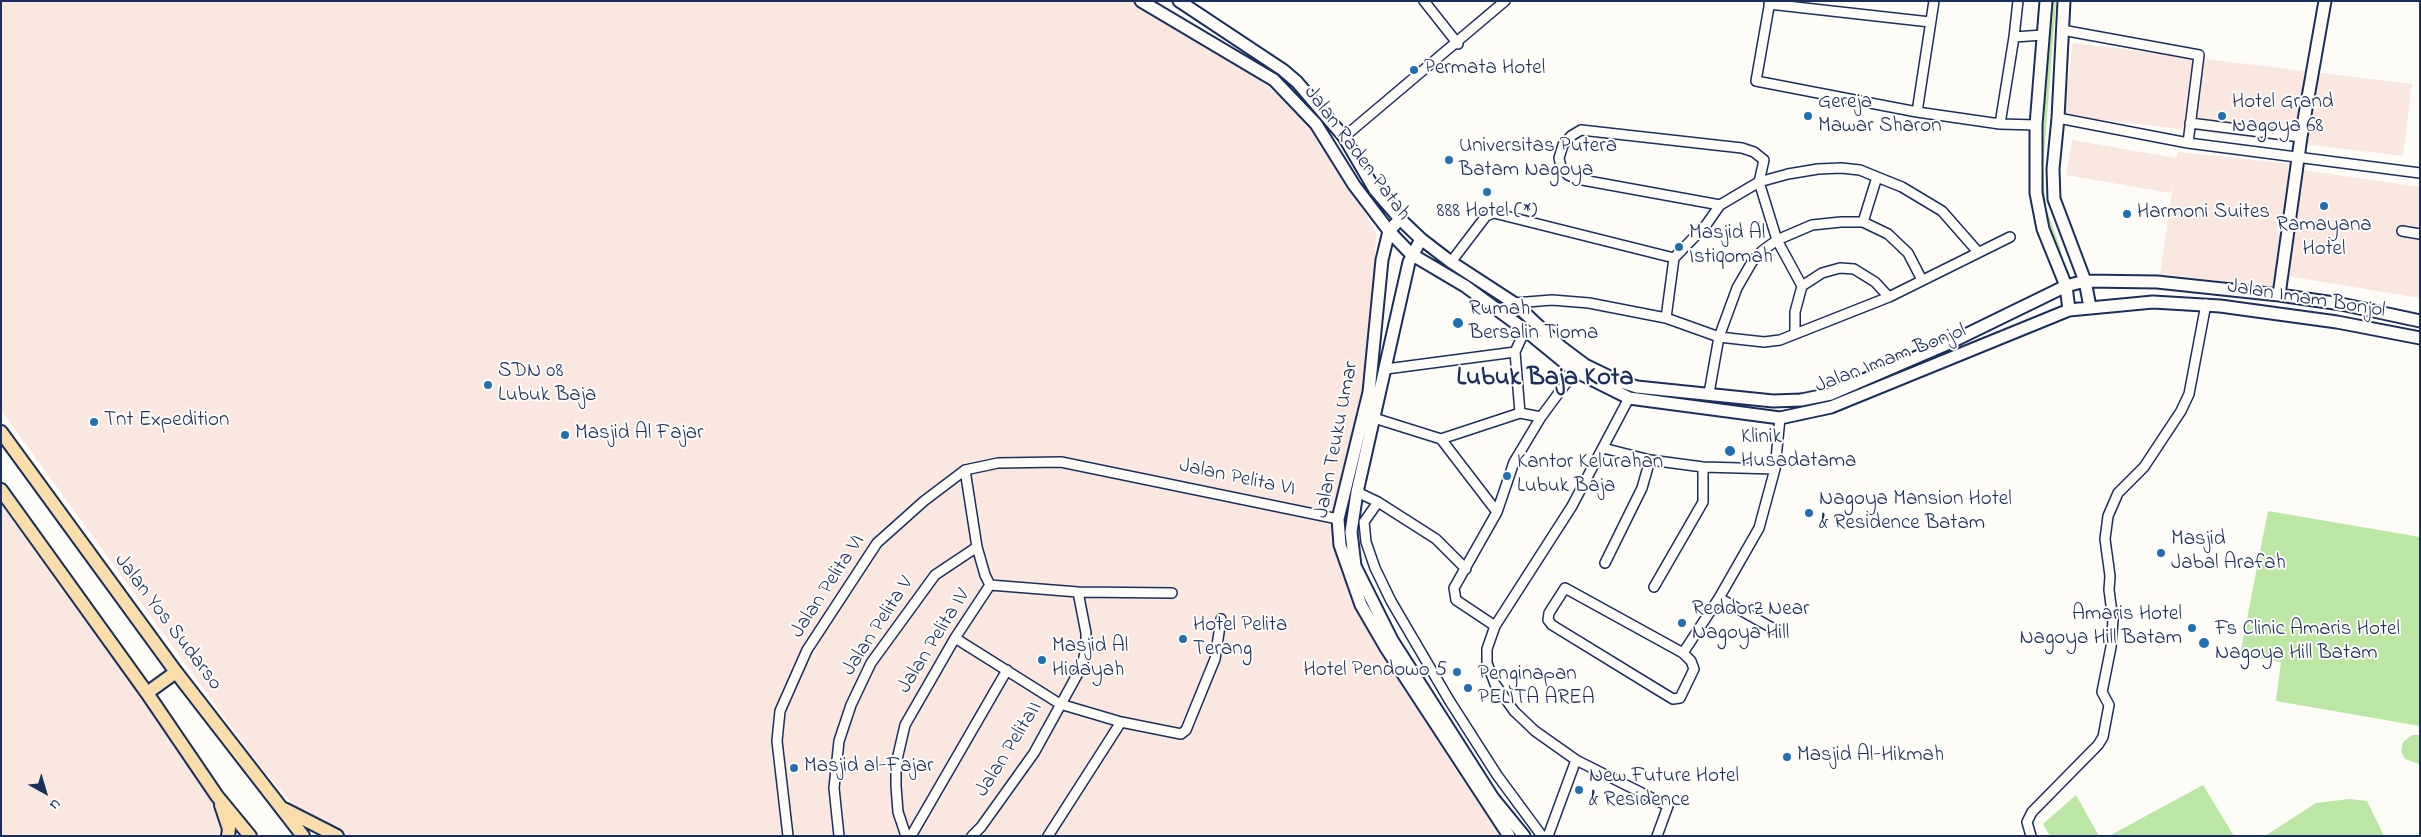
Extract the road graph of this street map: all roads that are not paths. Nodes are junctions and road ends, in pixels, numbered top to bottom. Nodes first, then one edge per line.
1 (1141, 1) edge
2 (1179, 1) edge
3 (1424, 1) edge
4 (1505, 1) edge
5 (1934, 1) edge
6 (2018, 1) edge
7 (2046, 1) edge
8 (2064, 1) edge
9 (2326, 1) edge
10 (1770, 3) edge
11 (1930, 22) junction
12 (2062, 30) junction
13 (2044, 35) junction
14 (2014, 37) junction
15 (1458, 44) junction
16 (1917, 112) junction
17 (2058, 118) junction
18 (2190, 123) junction
19 (2000, 124) junction
20 (2036, 125) junction
21 (1344, 137) junction
22 (2301, 137) junction
23 (2188, 143) junction
24 (2298, 157) junction
25 (2420, 173) edge
26 (1877, 177) junction
27 (1759, 182) junction
28 (1720, 205) junction
29 (1400, 219) junction
30 (1863, 222) junction
31 (1389, 231) junction
32 (2402, 232) dead end
33 (2420, 234) edge
34 (2010, 237) dead end
35 (1421, 239) junction
36 (1777, 240) junction
37 (1978, 252) junction
38 (1411, 254) junction
39 (1674, 258) junction
40 (1451, 262) junction
41 (1922, 280) junction
42 (2085, 281) junction
43 (1802, 286) junction
44 (2066, 286) junction
45 (2279, 295) junction
46 (1889, 298) junction
47 (1514, 303) junction
48 (2206, 304) junction
49 (2341, 304) junction
50 (2090, 307) junction
51 (2069, 310) junction
52 (1666, 318) junction
53 (2420, 320) edge
54 (2337, 322) junction
55 (1526, 330) junction
56 (1795, 334) junction
57 (1719, 337) junction
58 (2420, 338) edge
59 (1515, 352) junction
60 (1386, 369) junction
61 (1575, 372) junction
62 (1709, 393) junction
63 (1629, 398) junction
64 (1520, 413) junction
65 (1541, 417) junction
66 (1374, 418) junction
67 (1780, 418) junction
68 (1, 432) edge
69 (1441, 439) junction
70 (1603, 448) junction
71 (1650, 460) junction
72 (1704, 467) junction
73 (1775, 469) junction
74 (965, 470) junction
75 (1, 490) edge
76 (1357, 492) junction
77 (1378, 502) junction
78 (1497, 512) junction
79 (1338, 519) junction
80 (977, 547) junction
81 (1605, 563) dead end
82 (1466, 570) junction
83 (990, 585) junction
84 (1654, 587) dead end
85 (1078, 592) junction
86 (1172, 593) dead end
87 (1719, 598) junction
88 (1221, 619) dead end
89 (1495, 626) junction
90 (1774, 629) dead end
91 (955, 638) junction
92 (1683, 653) junction
93 (1007, 670) junction
94 (176, 672) junction
95 (147, 693) junction
96 (1060, 704) junction
97 (1121, 722) junction
98 (1576, 760) junction
99 (217, 796) junction
100 (280, 806) junction
101 (228, 836) edge
102 (250, 836) edge
103 (303, 836) edge
104 (337, 836) edge
105 (788, 836) edge
106 (839, 836) edge
107 (906, 836) edge
108 (910, 836) edge
109 (972, 836) edge
110 (1048, 836) edge
111 (1509, 836) edge
112 (1524, 836) edge
113 (1542, 836) edge
114 (1548, 836) edge
115 (1657, 836) edge
116 (2031, 836) edge

1 - 31 main road, Jalan Raden Patah
2 - 21 main road, Jalan Raden Patah
3 - 15 street
4 - 15 street
5 - 11 street
6 - 14 street
7 - 13 main road
8 - 12 main road
9 - 22 main road
10 - 11 street
10 - 16 street
11 - 16 street
12 - 17 main road
12 - 18 street
13 - 14 street
13 - 20 main road
14 - 19 street
15 - 21 street
16 - 19 street
17 - 23 street
17 - 42 main road
18 - 22 street
18 - 23 street
19 - 20 street
20 - 44 main road
21 - 29 main road, Jalan Raden Patah
22 - 24 main road
23 - 24 street
24 - 25 street
24 - 45 main road
26 - 27 street
26 - 30 street
26 - 37 street
27 - 28 street
27 - 28 street
27 - 36 street
28 - 39 street
29 - 31 main road, Jalan Teuku Umar
29 - 35 main road, Jalan Raden Patah
30 - 36 street
30 - 41 street
31 - 38 main road, Jalan Raden Patah
31 - 79 main road, Jalan Teuku Umar
32 - 33 street
34 - 37 street
35 - 38 main road, Jalan Teuku Umar
35 - 40 main road, Jalan Imam Bonjol
36 - 43 street
36 - 57 street
37 - 41 street
38 - 55 main road, Jalan Imam Bonjol
38 - 60 main road, Jalan Teuku Umar
39 - 40 street
39 - 52 street
40 - 47 main road, Jalan Imam Bonjol
41 - 46 street
42 - 44 main road, Jalan Imam Bonjol
42 - 45 main road, Jalan Imam Bonjol
42 - 50 main road
43 - 46 street
43 - 56 street
44 - 51 main road
44 - 62 main road, Jalan Imam Bonjol
45 - 49 main road, Jalan Imam Bonjol
46 - 56 street
47 - 52 street
47 - 62 main road, Jalan Imam Bonjol
48 - 50 main road, Jalan Imam Bonjol
48 - 54 main road, Jalan Imam Bonjol
48 - 116 street
49 - 53 main road, Jalan Imam Bonjol
49 - 54 main road
50 - 51 main road, Jalan Imam Bonjol
51 - 67 main road, Jalan Imam Bonjol
52 - 57 street
54 - 58 main road, Jalan Imam Bonjol
55 - 59 street
55 - 61 main road, Jalan Imam Bonjol
56 - 57 street
57 - 62 street
59 - 60 street
59 - 64 street
60 - 66 main road, Jalan Teuku Umar
61 - 63 main road, Jalan Imam Bonjol
61 - 65 street
63 - 67 main road, Jalan Imam Bonjol
63 - 70 street
64 - 65 street
64 - 69 street
65 - 78 street
66 - 69 street
66 - 76 main road, Jalan Teuku Umar
67 - 73 street
68 - 94 main road, Jalan Yos Sudarso
69 - 78 street
70 - 71 street
70 - 89 street
71 - 72 street
71 - 81 street
72 - 73 street
72 - 84 street
73 - 87 street
74 - 79 street, Jalan Pelita VI
74 - 80 street
74 - 105 street, Jalan Pelita VI
75 - 95 main road
76 - 77 street
76 - 112 main road, Jalan Teuku Umar
77 - 82 street
77 - 113 street
78 - 82 street
79 - 111 main road, Jalan Teuku Umar
80 - 83 street
80 - 106 street, Jalan Pelita V
82 - 89 street
83 - 85 street, Jalan Pelita IV
83 - 91 street, Jalan Pelita IV
85 - 86 street, Jalan Pelita IV
85 - 96 street, Jalan PelitaII
87 - 90 street
87 - 92 street
88 - 97 street
89 - 98 street
91 - 93 street
91 - 107 street, Jalan Pelita IV
92 - 92 street
93 - 96 street
93 - 108 street
94 - 95 main road
94 - 100 main road, Jalan Yos Sudarso
95 - 99 main road
96 - 97 street
96 - 109 street, Jalan PelitaII
97 - 110 street
98 - 114 street
98 - 115 street
99 - 101 main road
99 - 102 main road
100 - 103 main road, Jalan Yos Sudarso
100 - 104 main road

